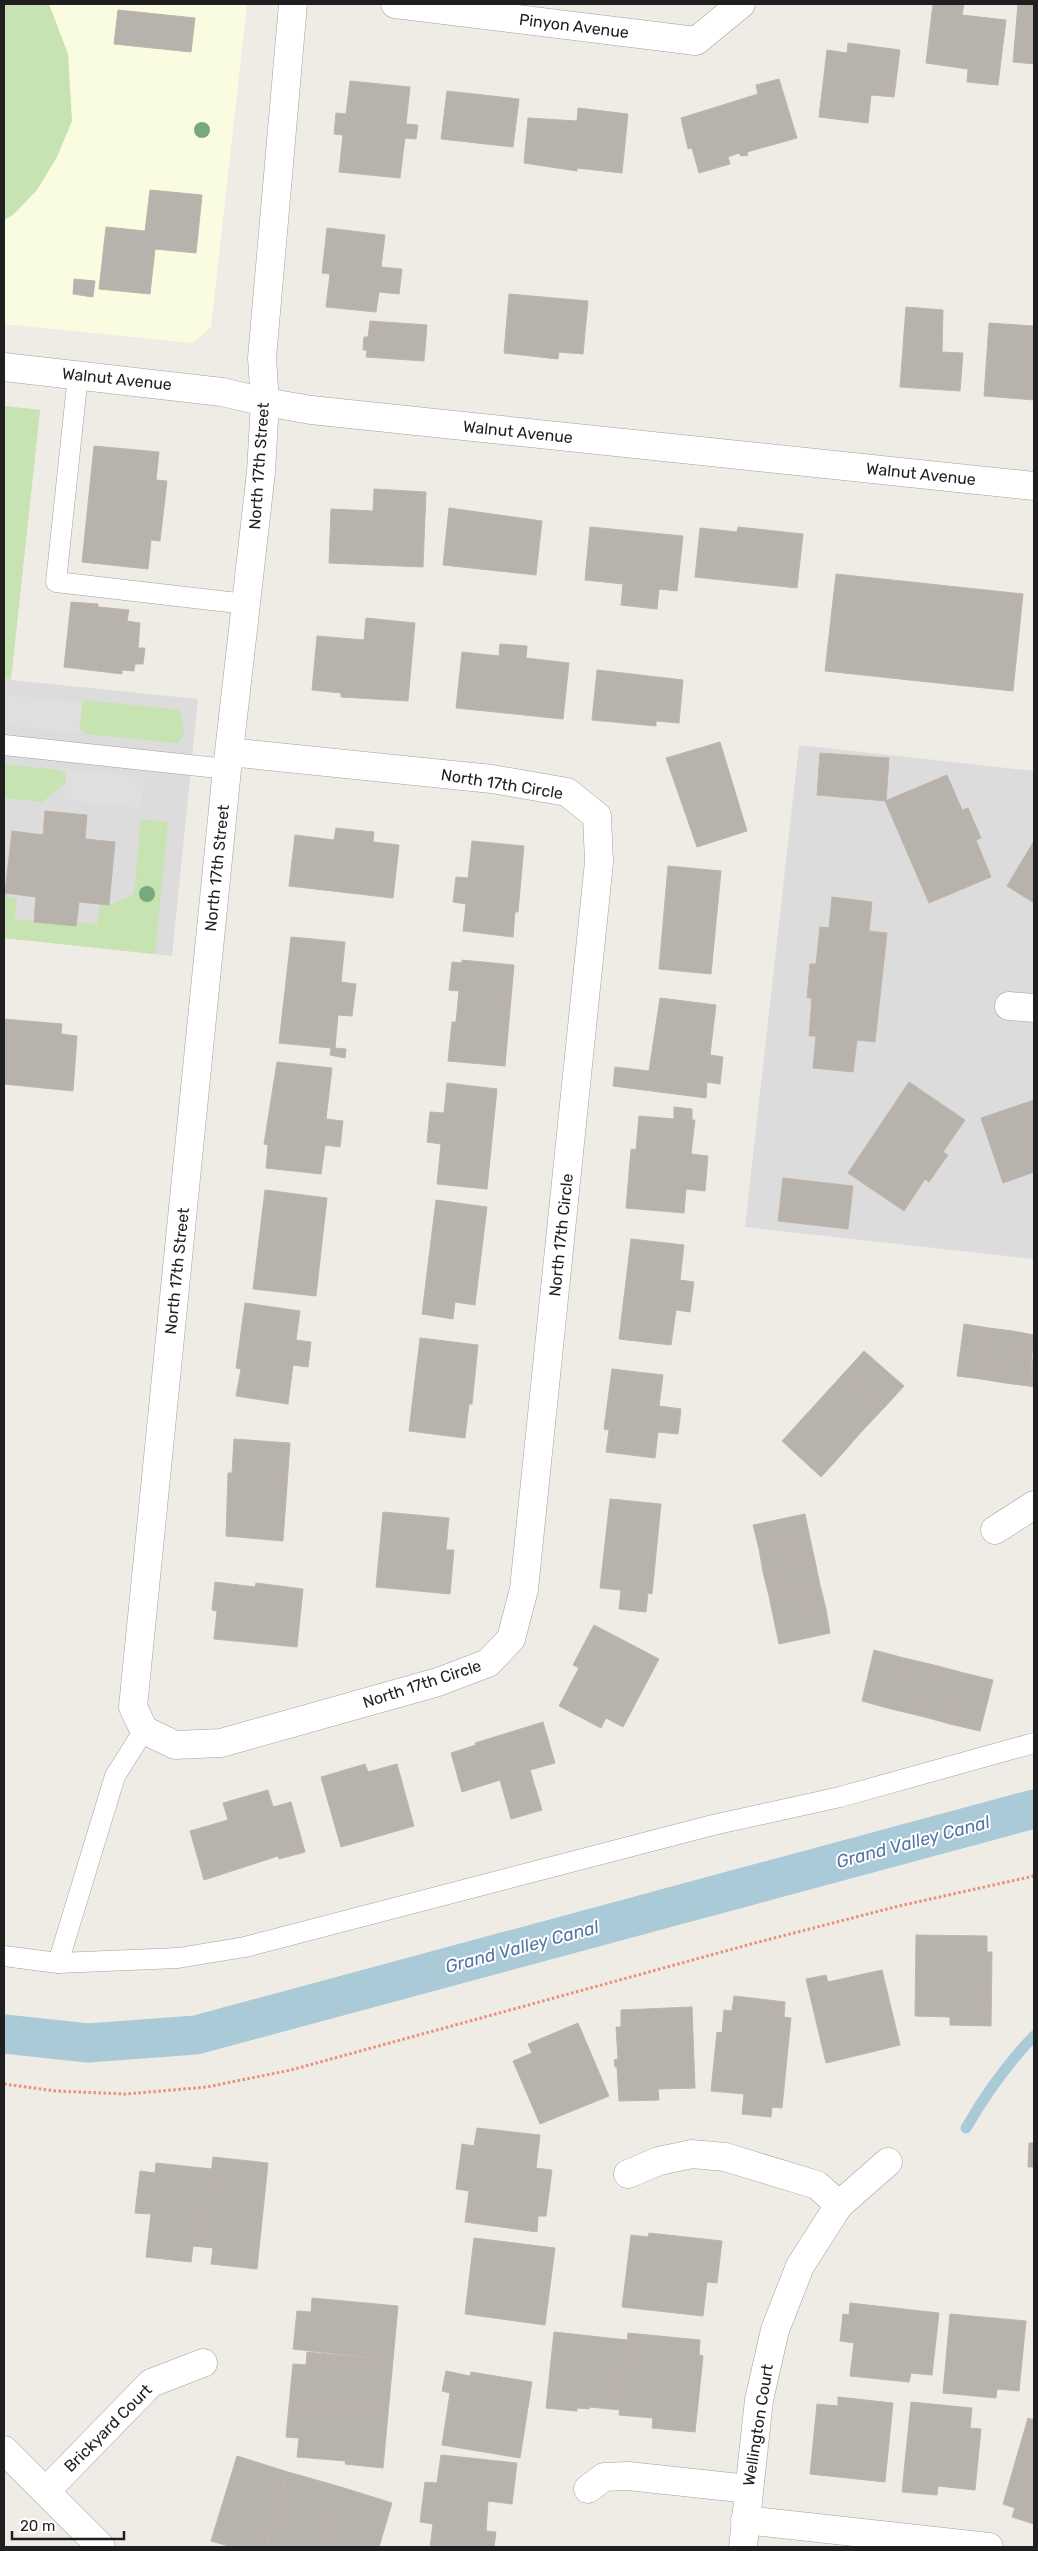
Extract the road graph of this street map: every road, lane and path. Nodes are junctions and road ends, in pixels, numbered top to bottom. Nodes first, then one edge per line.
1 (293, 4) edge
2 (395, 4) edge
3 (741, 4) edge
4 (4, 367) edge
5 (78, 375) junction
6 (265, 402) junction
7 (1034, 486) edge
8 (246, 604) junction
9 (4, 746) edge
10 (228, 760) junction
11 (1034, 1505) edge
12 (995, 1530) dead end
13 (144, 1730) junction
14 (1034, 1744) edge
15 (1034, 1876) edge
16 (4, 1956) edge
17 (58, 1963) junction
18 (4, 2084) edge
19 (888, 2162) dead end
20 (628, 2174) dead end
21 (839, 2205) junction
22 (202, 2363) dead end
23 (4, 2450) edge
24 (588, 2489) dead end
25 (749, 2489) junction
26 (46, 2491) junction
27 (745, 2520) junction
28 (101, 2547) edge
29 (743, 2547) edge
30 (989, 2547) edge

1 - 6 street, North 17th Street
2 - 3 street, Pinyon Avenue
4 - 5 street, Walnut Avenue
5 - 6 street, Walnut Avenue
5 - 8 lane
6 - 7 street, Walnut Avenue
6 - 8 street, North 17th Street
8 - 10 street, North 17th Street
9 - 10 lane
10 - 13 street, North 17th Street
10 - 13 street, North 17th Circle
11 - 12 street
13 - 17 lane
14 - 17 lane
15 - 18 path
16 - 17 lane
19 - 21 street, Wellington Court
20 - 21 street
21 - 25 street, Wellington Court
22 - 26 street, Brickyard Court
23 - 26 street
24 - 25 street
25 - 27 street, Wellington Court
26 - 28 street
27 - 29 street, Wellington Court
27 - 30 street

